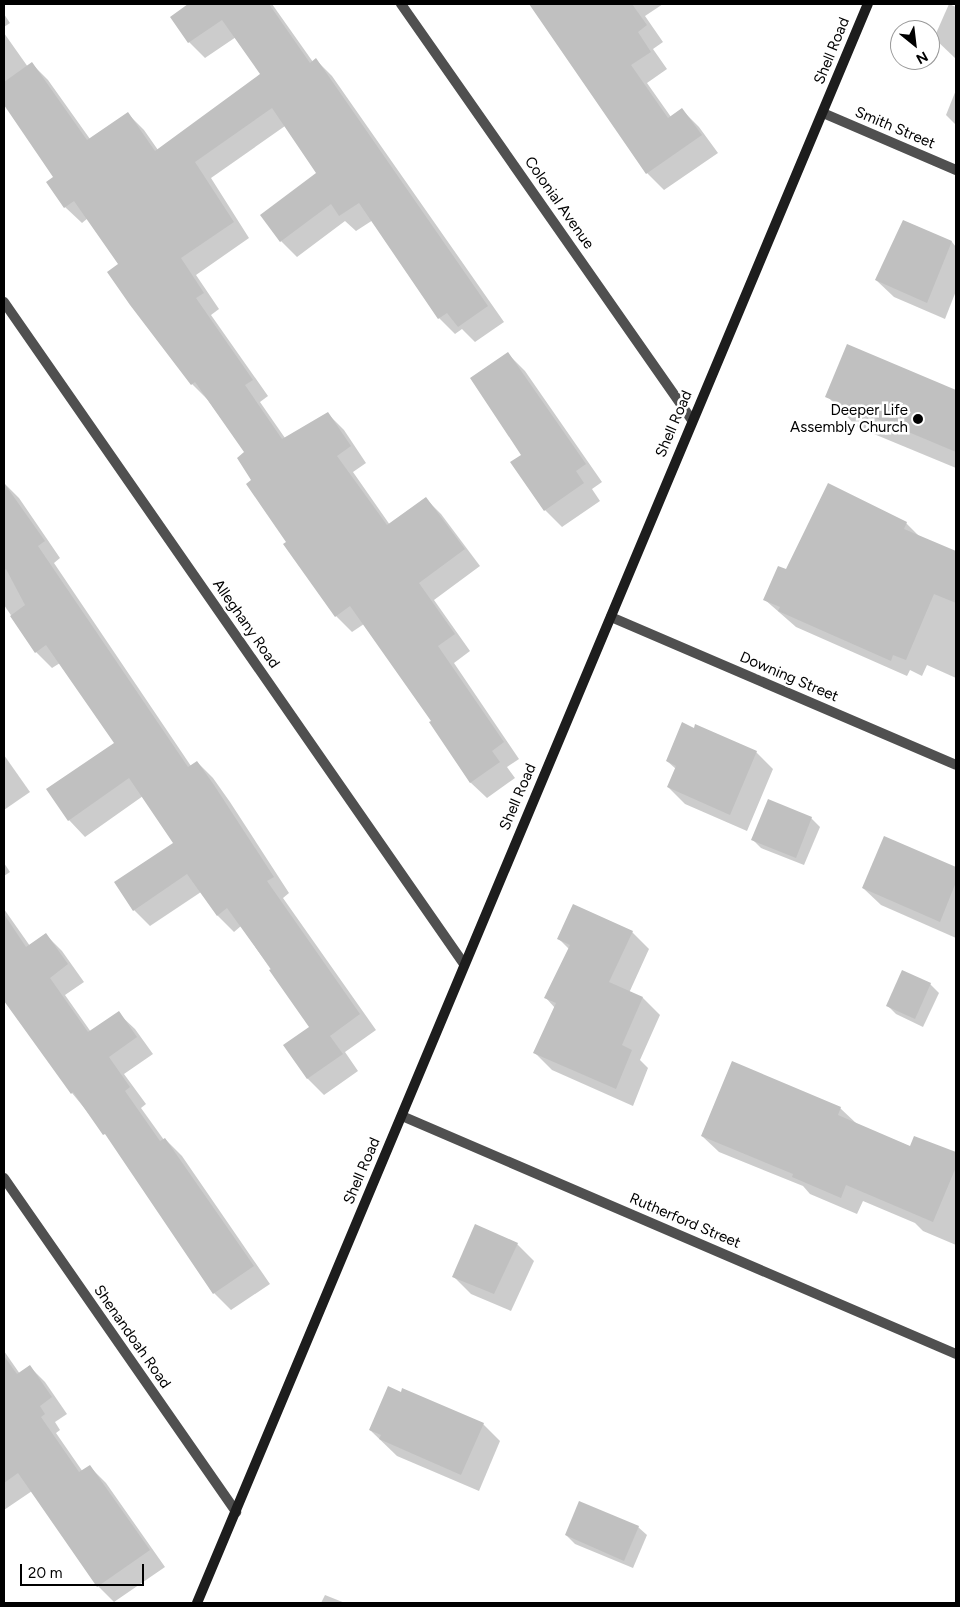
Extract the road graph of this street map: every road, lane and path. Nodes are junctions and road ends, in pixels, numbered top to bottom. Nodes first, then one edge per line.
1 (401, 4) edge
2 (868, 4) edge
3 (823, 113) junction
4 (956, 170) edge
5 (4, 302) edge
6 (692, 420) junction
7 (611, 617) junction
8 (956, 765) edge
9 (464, 964) junction
10 (402, 1116) junction
11 (4, 1178) edge
12 (956, 1354) edge
13 (236, 1512) junction
14 (197, 1603) edge

1 - 6 street, Colonial Avenue
2 - 3 street, Shell Road
3 - 4 street, Smith Street
3 - 6 street, Shell Road
5 - 9 street, Alleghany Road
6 - 7 street, Shell Road
7 - 8 street, Downing Street
7 - 9 street, Shell Road
9 - 10 street, Shell Road
10 - 12 street, Rutherford Street
10 - 13 street, Shell Road
11 - 13 street, Shenandoah Road
13 - 14 street, Shell Road

